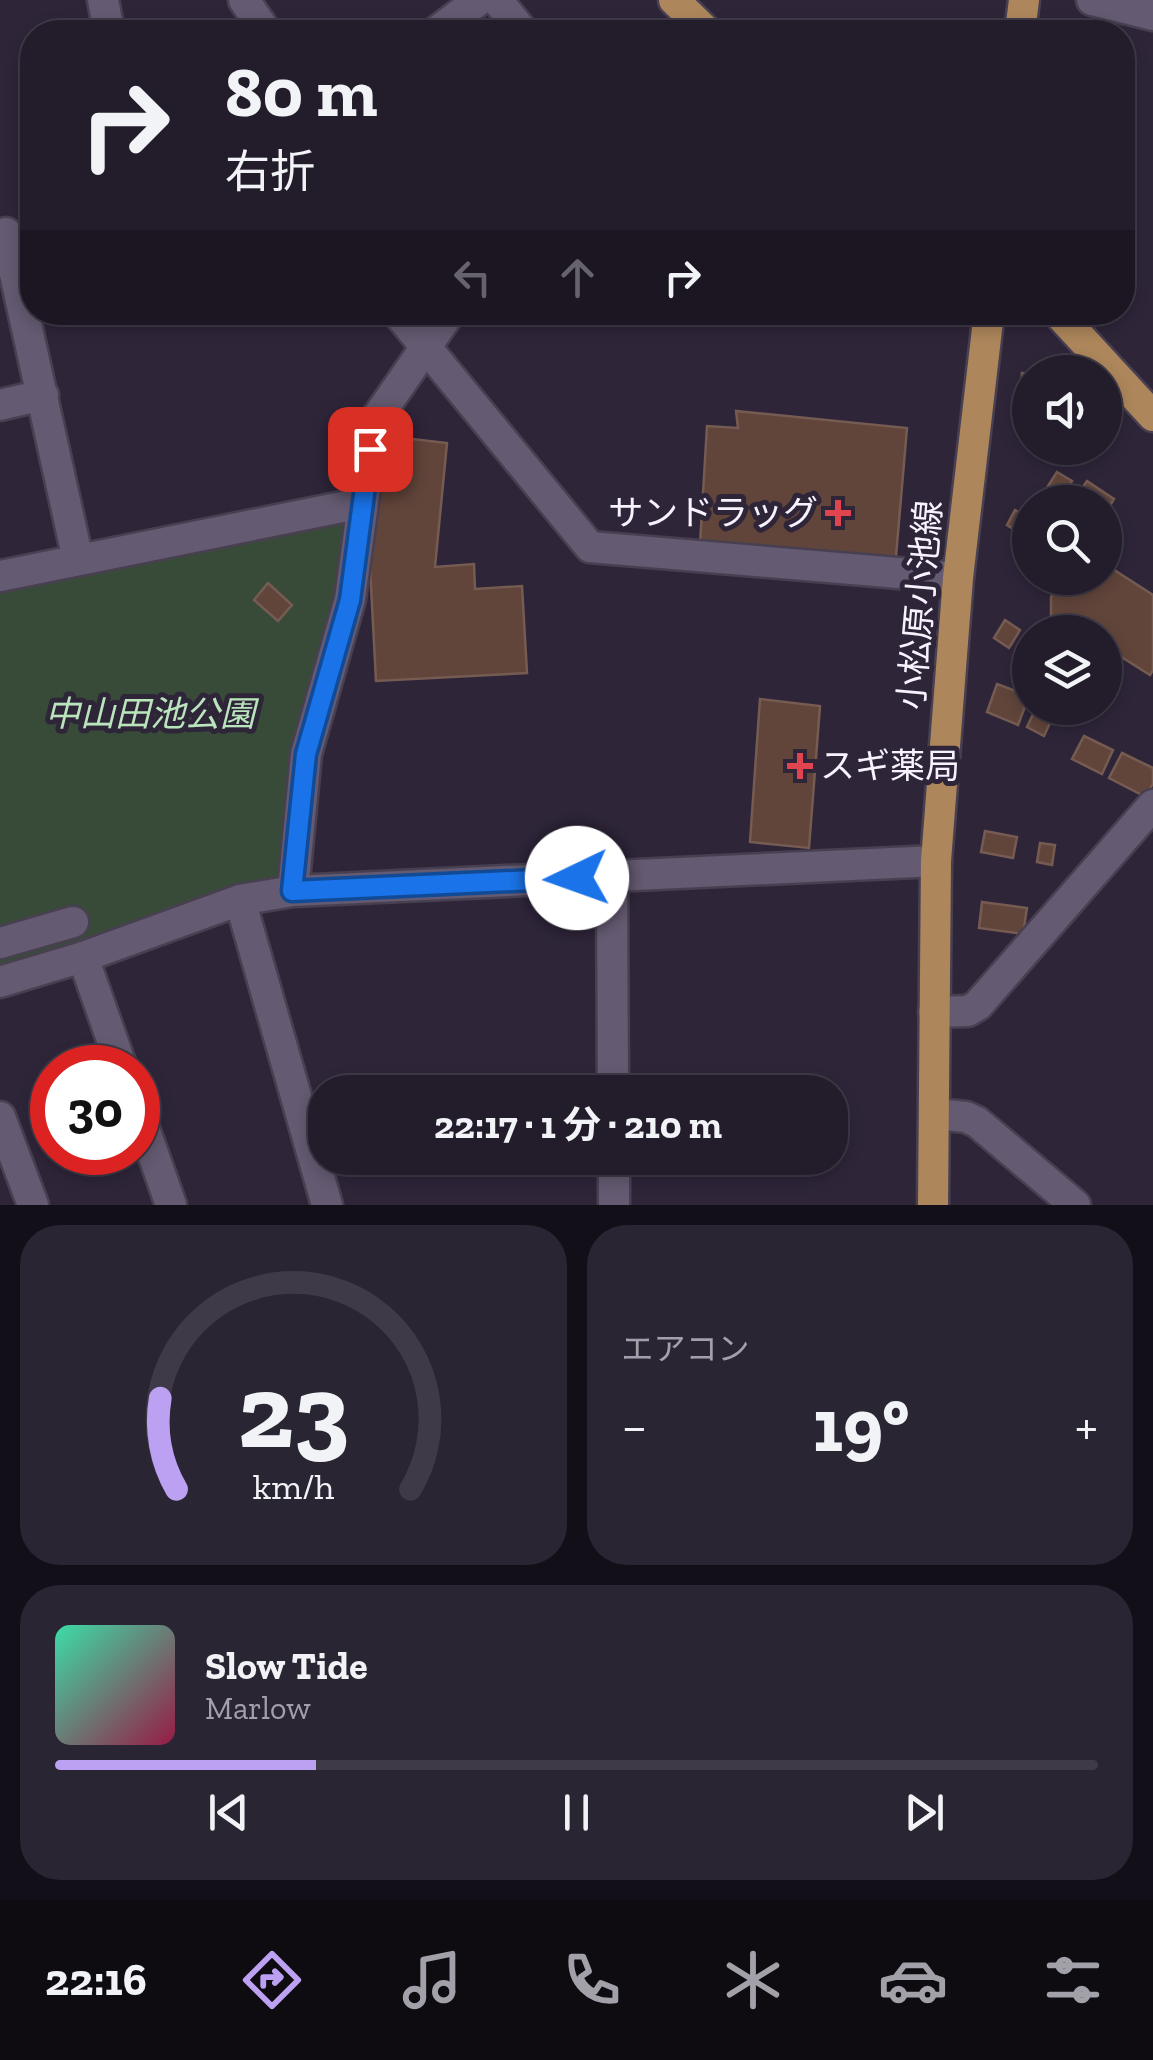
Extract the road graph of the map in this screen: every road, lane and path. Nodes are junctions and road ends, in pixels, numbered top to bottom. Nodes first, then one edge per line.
1 (479, 0) edge
2 (497, 0) edge
3 (674, 0) edge
4 (1092, 0) edge
5 (1153, 15) edge
6 (452, 20) edge
7 (513, 20) edge
8 (695, 20) edge
9 (13, 232) edge
10 (20, 270) edge
11 (30, 325) edge
12 (408, 325) edge
13 (441, 325) edge
14 (987, 325) edge
15 (1069, 325) edge
16 (425, 348) junction
17 (43, 395) junction
18 (0, 405) edge
19 (1153, 416) edge
20 (362, 503) junction
21 (78, 560) junction
22 (0, 576) edge
23 (958, 578) junction
24 (1153, 805) edge
25 (936, 860) junction
26 (612, 877) junction
27 (292, 891) junction
28 (240, 900) junction
29 (73, 922) dead end
30 (0, 943) edge
31 (83, 957) junction
32 (0, 982) edge
33 (934, 1012) junction
34 (114, 1045) edge
35 (614, 1075) edge
36 (935, 1114) junction
37 (0, 1117) edge
38 (160, 1175) edge
39 (614, 1175) edge
40 (33, 1205) edge
41 (170, 1205) edge
42 (327, 1205) edge
43 (614, 1205) edge
44 (934, 1205) edge
45 (1075, 1205) edge

1 - 6 street
2 - 7 street
3 - 8 main road
4 - 5 street
9 - 10 street
11 - 17 street
12 - 16 street
13 - 16 street
14 - 23 main road, 小松原小池線
15 - 19 main road
16 - 20 street
16 - 23 street
17 - 18 street
17 - 21 street
20 - 21 street
20 - 27 street
21 - 22 street
23 - 25 main road, 小松原小池線
24 - 33 street
25 - 26 street
25 - 33 main road, 小松原小池線
26 - 27 street
26 - 35 street
27 - 28 street
28 - 31 street
28 - 42 street
29 - 30 street
31 - 32 street
31 - 34 street
33 - 36 main road, 小松原小池線
36 - 44 main road, 小松原小池線
36 - 45 street
37 - 40 street
38 - 41 street
39 - 43 street

